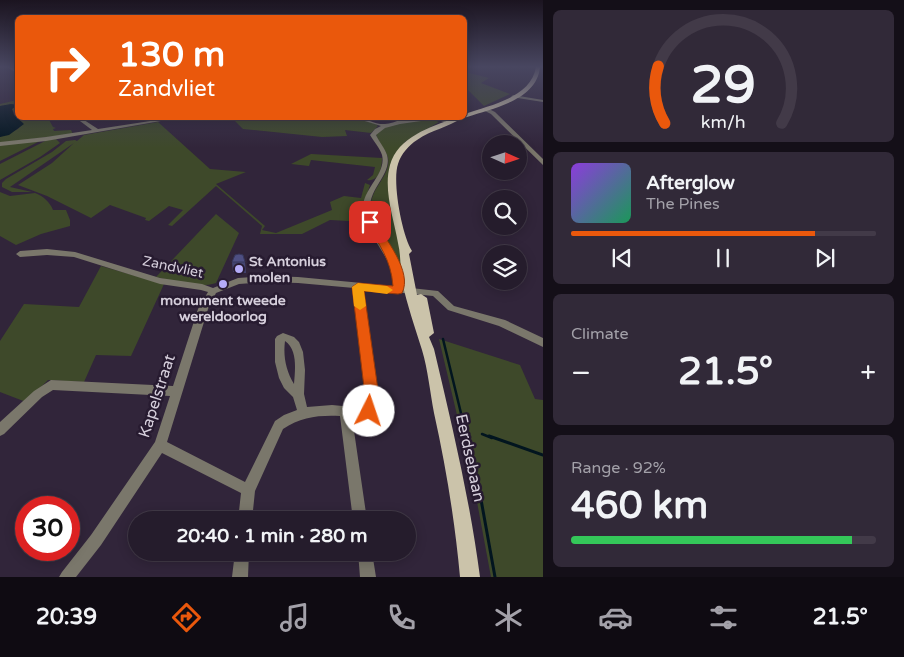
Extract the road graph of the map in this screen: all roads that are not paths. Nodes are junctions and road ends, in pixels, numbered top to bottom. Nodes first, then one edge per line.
1 (520, 94) edge
2 (515, 97) junction
3 (543, 101) edge
4 (485, 109) junction
5 (467, 115) edge
6 (81, 120) edge
7 (164, 120) edge
8 (364, 120) edge
9 (423, 120) edge
10 (442, 120) edge
11 (454, 120) edge
12 (448, 122) junction
13 (386, 126) junction
14 (97, 131) junction
15 (0, 144) edge
16 (543, 163) edge
17 (20, 254) dead end
18 (358, 287) junction
19 (213, 291) junction
20 (409, 291) junction
21 (543, 344) edge
22 (176, 391) junction
23 (298, 395) junction
24 (345, 410) junction
25 (304, 413) junction
26 (0, 430) edge
27 (160, 445) junction
28 (248, 490) junction
29 (246, 511) edge
30 (359, 511) edge
31 (241, 561) edge
32 (366, 561) edge
33 (67, 577) edge
34 (240, 577) edge
35 (368, 577) edge
36 (470, 577) edge

1 - 2 main road
2 - 3 street
2 - 4 main road
4 - 5 main road
4 - 16 street
6 - 14 street
7 - 14 street
8 - 13 street
9 - 13 street
10 - 12 street
11 - 12 main road, Eerdsebaan
12 - 20 main road, Eerdsebaan
13 - 20 street
14 - 15 street
17 - 19 street, Zandvliet
18 - 19 street, Zandvliet
18 - 20 street, Zandvliet
18 - 24 street
19 - 22 street, Kapelstraat
20 - 21 street, Zandvliet
20 - 36 main road, Eerdsebaan
22 - 26 street
22 - 27 street, Kapelstraat
23 - 23 street
23 - 25 street
24 - 25 street
24 - 30 street
25 - 28 street
27 - 28 street
27 - 33 street, Kapelstraat
28 - 29 street
31 - 34 street
32 - 35 street

